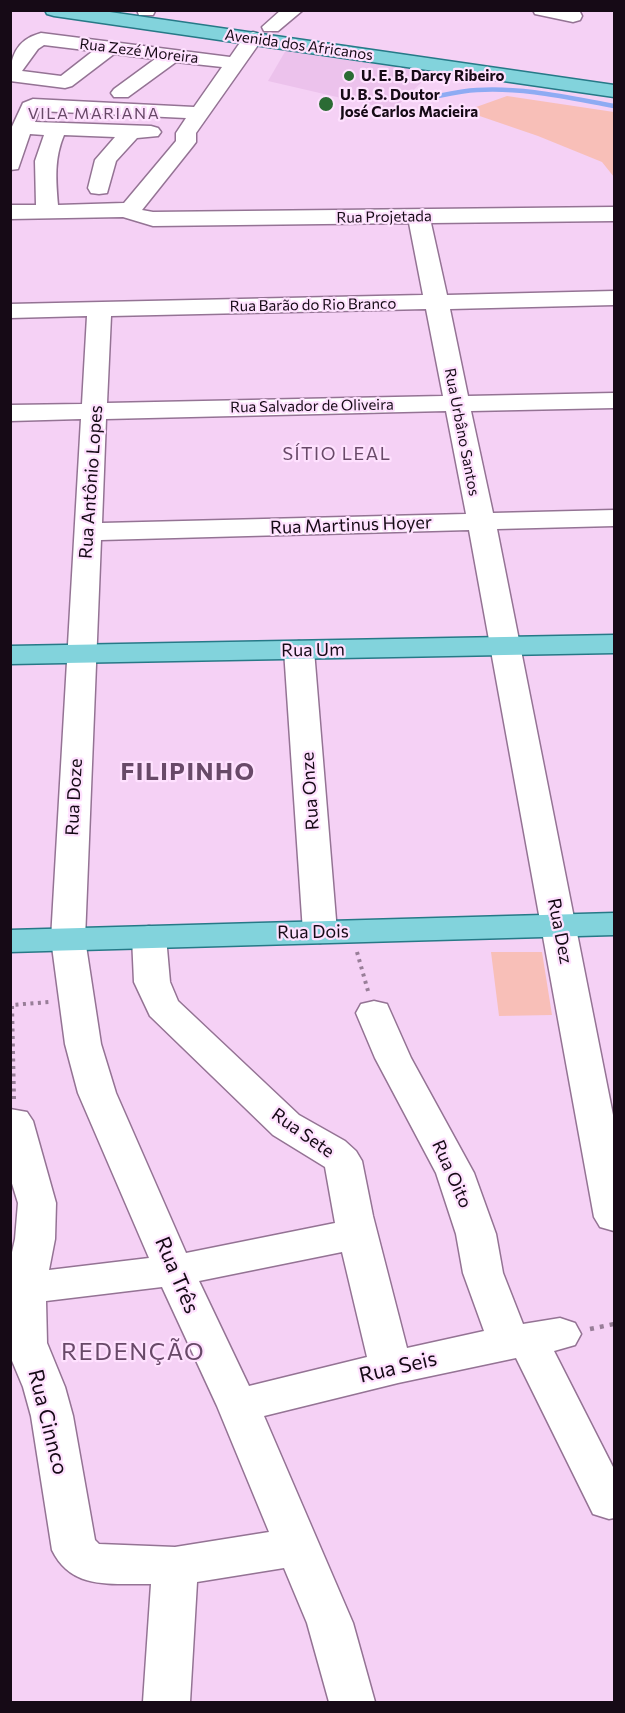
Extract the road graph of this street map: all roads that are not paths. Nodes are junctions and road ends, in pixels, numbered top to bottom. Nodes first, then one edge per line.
1 (54, 10) edge
2 (294, 10) edge
3 (542, 10) edge
4 (145, 11) edge
5 (573, 16) dead end
6 (272, 34) junction
7 (253, 38) junction
8 (111, 47) junction
9 (173, 55) junction
10 (234, 63) junction
11 (10, 75) edge
12 (39, 79) junction
13 (610, 82) edge
14 (121, 93) dead end
15 (33, 105) junction
16 (199, 113) junction
17 (57, 129) junction
18 (132, 131) junction
19 (186, 133) junction
20 (15, 145) edge
21 (99, 188) dead end
22 (128, 211) junction
23 (10, 212) edge
24 (48, 212) junction
25 (615, 214) edge
26 (419, 217) junction
27 (615, 298) edge
28 (435, 302) junction
29 (99, 309) junction
30 (10, 311) edge
31 (615, 400) edge
32 (457, 403) junction
33 (96, 411) junction
34 (10, 413) edge
35 (615, 518) edge
36 (479, 522) junction
37 (87, 532) junction
38 (615, 644) edge
39 (507, 646) junction
40 (299, 650) junction
41 (80, 654) junction
42 (10, 655) edge
43 (615, 924) edge
44 (559, 925) junction
45 (336, 932) junction
46 (149, 937) junction
47 (68, 939) junction
48 (10, 941) edge
49 (374, 1013) road end
50 (14, 1121) road end
51 (615, 1217) edge
52 (357, 1234) junction
53 (176, 1270) junction
54 (25, 1288) junction
55 (532, 1338) junction
56 (391, 1368) junction
57 (238, 1406) junction
58 (609, 1501) dead end
59 (297, 1547) junction
60 (175, 1566) junction
61 (166, 1702) edge
62 (352, 1702) edge

1 - 7 main road, Avenida dos Africanos
2 - 6 street
3 - 5 street
4 - 6 main road, Avenida dos Africanos
6 - 7 main road, Avenida dos Africanos
6 - 13 main road, Avenida dos Africanos
6 - 13 main road, Avenida dos Africanos
7 - 10 street
8 - 9 street, Rua Zezé Moreira
8 - 11 street, Rua Zezé Moreira
8 - 12 street
9 - 10 street, Rua Zezé Moreira
9 - 14 street
10 - 16 street
11 - 12 street
12 - 15 street
15 - 16 street
15 - 20 street
16 - 19 street
17 - 18 street
17 - 20 street
17 - 24 street
18 - 19 street
18 - 21 street
19 - 22 street
22 - 24 street, Rua Projetada
22 - 26 street, Rua Projetada
23 - 24 street, Rua Projetada
25 - 26 street, Rua Projetada
26 - 28 street, Rua Urbâno Santos
27 - 28 street, Rua Barão do Rio Branco
28 - 29 street, Rua Barão do Rio Branco
28 - 32 street, Rua Urbâno Santos
29 - 30 street, Rua Barão do Rio Branco
29 - 33 street, Rua Antônio Lopes
31 - 32 street, Rua Salvador de Oliveira
32 - 33 street, Rua Salvador de Oliveira
32 - 36 street, Rua Urbâno Santos
33 - 34 street, Rua Salvador de Oliveira
33 - 37 street, Rua Antônio Lopes
35 - 36 street, Rua Martinus Hoyer
36 - 37 street, Rua Martinus Hoyer
36 - 39 street, Rua Urbâno Santos
37 - 41 street, Rua Antônio Lopes
38 - 39 main road, Rua Um
39 - 40 main road, Rua Um
39 - 44 street, Rua Dez
40 - 41 main road, Rua Um
40 - 45 street, Rua Onze
41 - 42 main road, Rua Um
41 - 47 street, Rua Doze
43 - 44 main road, Rua Dois
44 - 45 main road, Rua Dois
44 - 51 street, Rua Dez
45 - 46 main road, Rua Dois
46 - 47 main road, Rua Dois
46 - 52 street, Rua Sete
47 - 48 main road, Rua Dois
47 - 53 street, Rua Três
49 - 55 street, Rua Oito
50 - 54 street, Rua Cinnco
52 - 53 street
52 - 56 street, Rua Sete
53 - 54 street
53 - 57 street, Rua Três
54 - 60 street, Rua Cinnco
55 - 56 street, Rua Seis
55 - 58 street, Rua Oito
56 - 57 street, Rua Seis
57 - 59 street, Rua Três
59 - 60 street, Rua Cinnco
59 - 62 street, Rua Três
60 - 61 street

